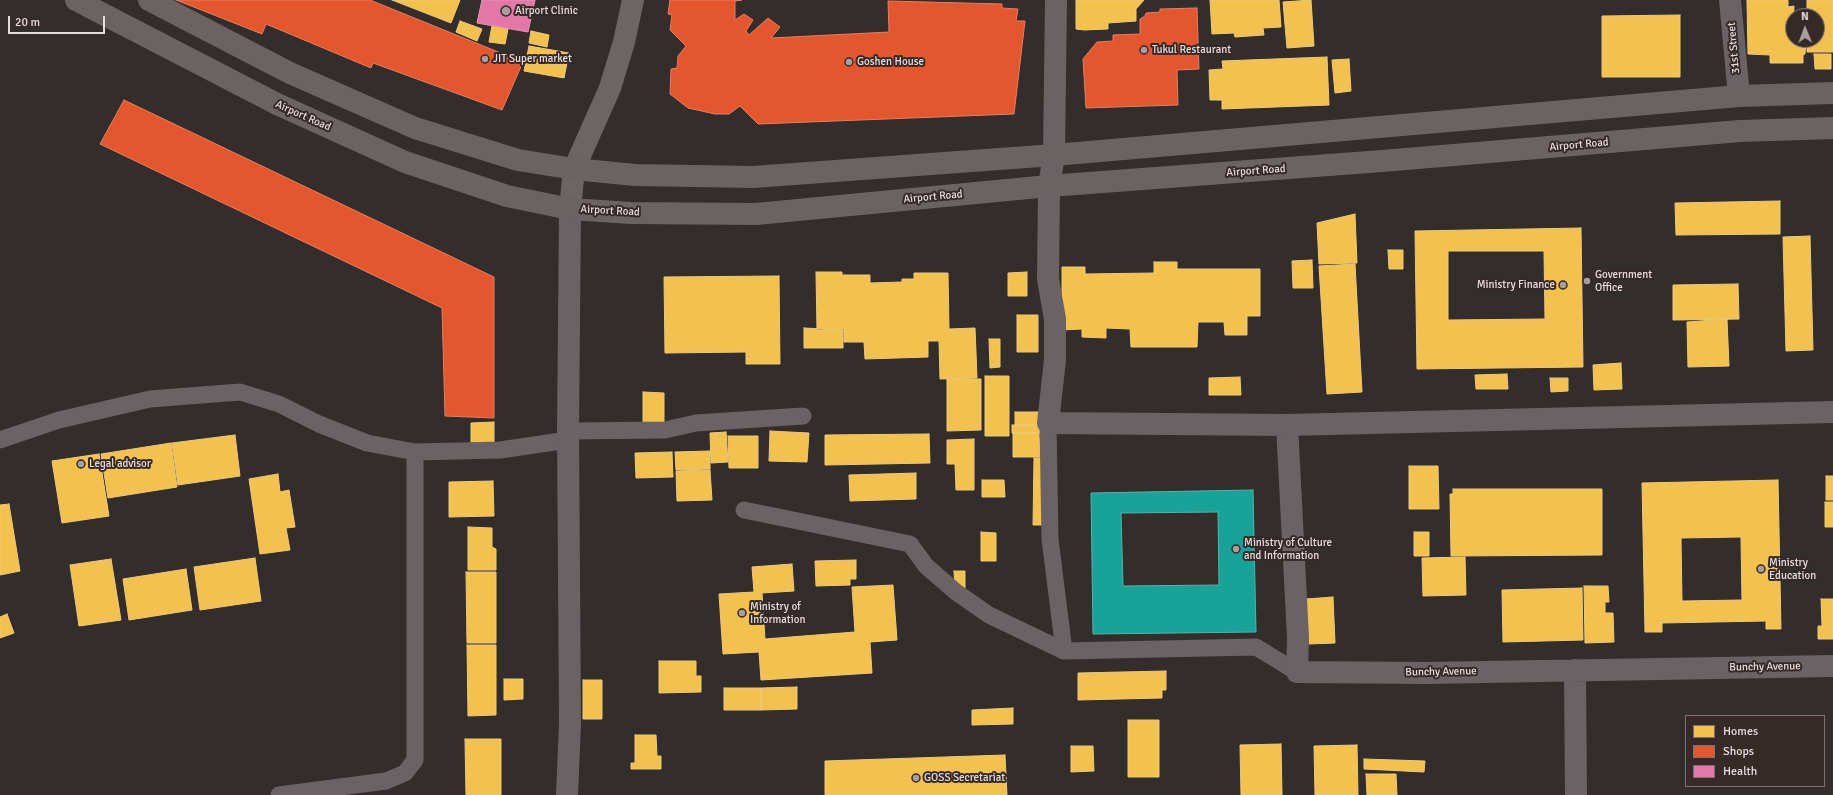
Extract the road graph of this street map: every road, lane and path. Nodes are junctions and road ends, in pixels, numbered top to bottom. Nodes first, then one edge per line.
1 (76, 0) edge
2 (149, 0) edge
3 (633, 0) edge
4 (1056, 0) edge
5 (1730, 0) edge
6 (1833, 92) edge
7 (1739, 96) junction
8 (1833, 128) edge
9 (1054, 155) junction
10 (574, 169) junction
11 (1049, 186) junction
12 (570, 209) junction
13 (1833, 412) edge
14 (803, 416) dead end
15 (1048, 423) junction
16 (1286, 425) junction
17 (568, 436) junction
18 (0, 440) edge
19 (415, 452) junction
20 (744, 510) dead end
21 (1064, 651) junction
22 (1833, 666) edge
23 (1575, 670) junction
24 (1297, 672) junction
25 (279, 795) edge
26 (567, 795) edge
27 (1576, 795) edge

1 - 12 main road, Airport Road
2 - 10 main road
3 - 10 street
4 - 9 street
5 - 7 street, 31st Street
6 - 7 main road
7 - 9 main road
8 - 11 main road, Airport Road
9 - 10 main road
9 - 11 street
10 - 12 street
11 - 12 main road, Airport Road
11 - 15 street
12 - 17 street
13 - 16 street
14 - 17 lane
15 - 16 street
15 - 21 lane
16 - 24 street
17 - 19 lane
17 - 26 street
18 - 19 lane
19 - 25 lane
20 - 21 lane
21 - 24 lane
22 - 23 street, Bunchy Avenue
23 - 24 street, Bunchy Avenue
23 - 27 street

